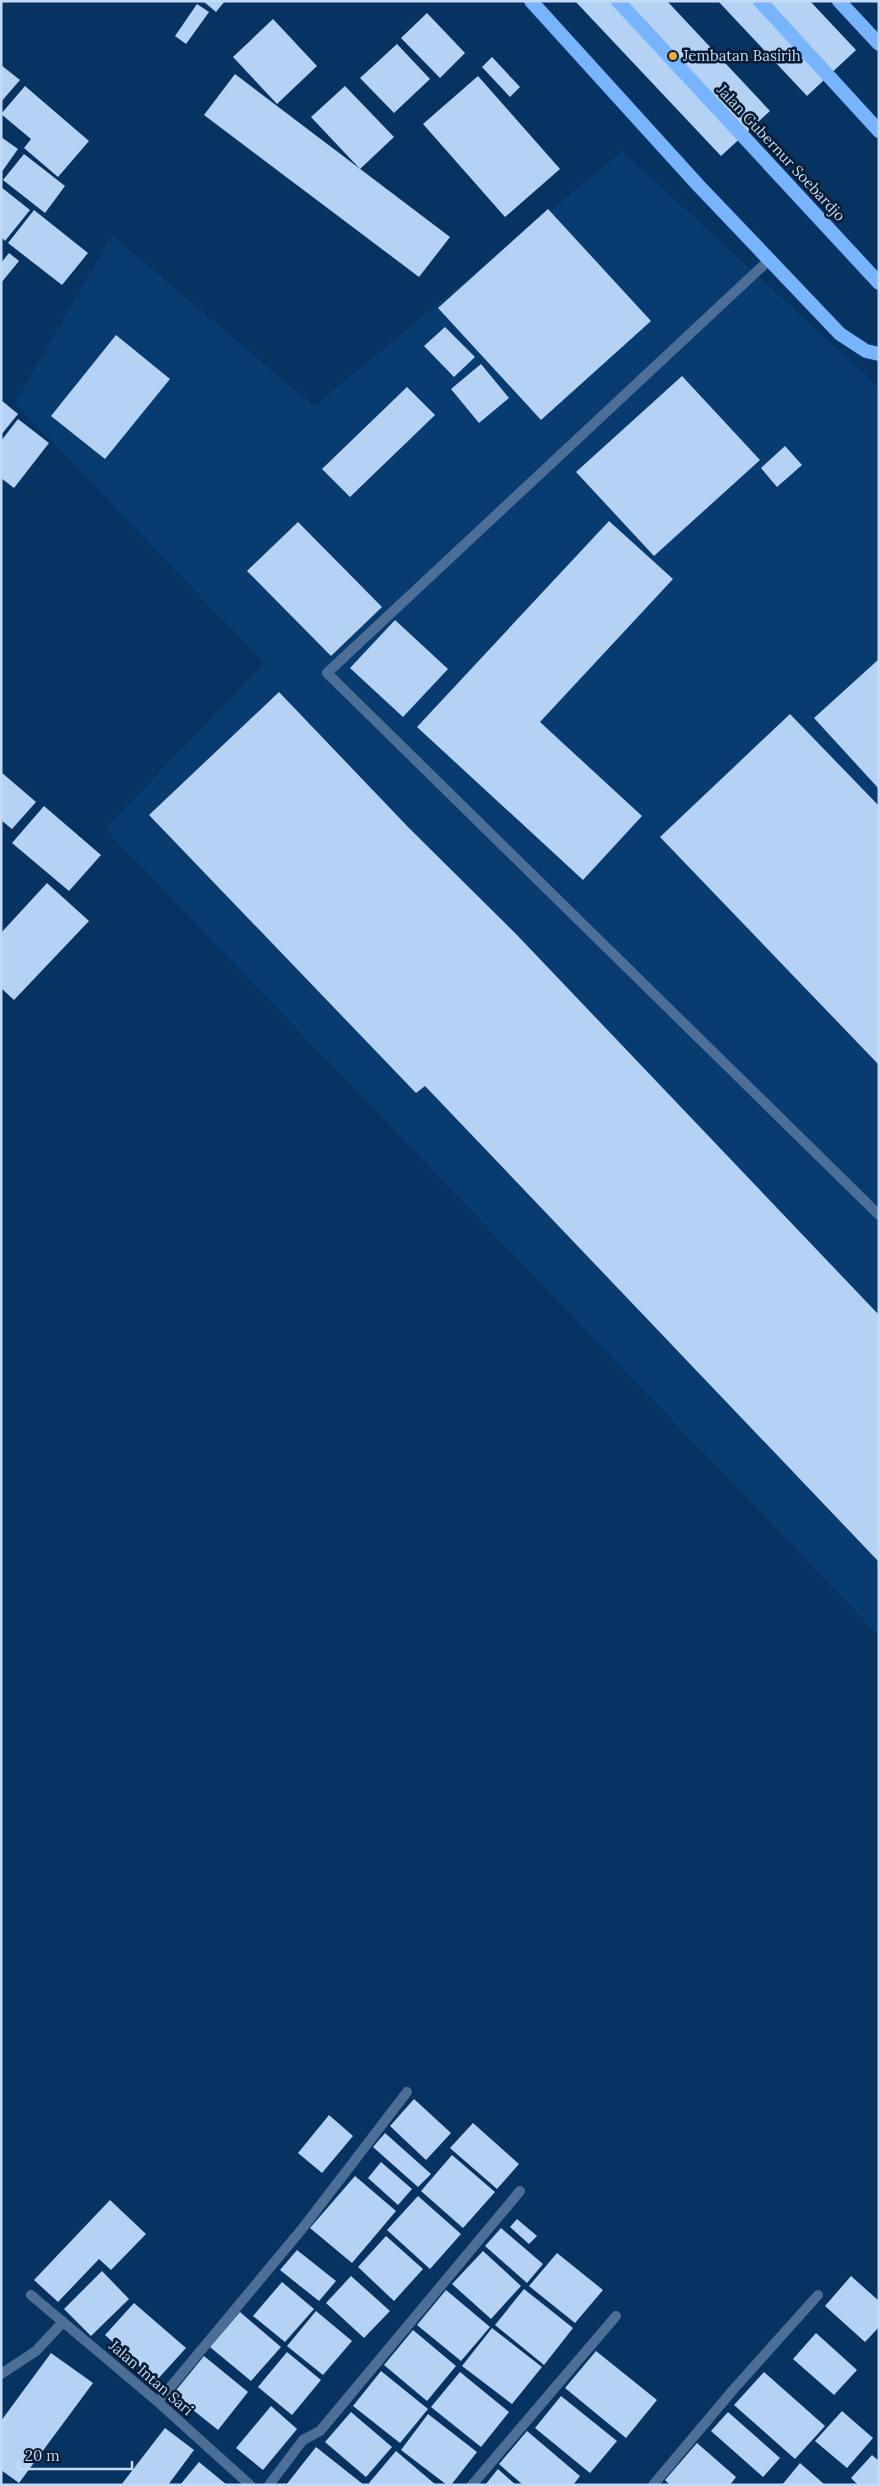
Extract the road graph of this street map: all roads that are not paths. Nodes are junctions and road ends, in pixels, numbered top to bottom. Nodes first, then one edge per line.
1 (531, 1) edge
2 (618, 1) edge
3 (760, 1) edge
4 (840, 1) edge
5 (879, 44) edge
6 (879, 131) edge
7 (769, 260) junction
8 (879, 283) edge
9 (879, 354) edge
10 (879, 1215) edge
11 (407, 2092) dead end
12 (520, 2191) dead end
13 (32, 2295) dead end
14 (818, 2295) dead end
15 (616, 2316) dead end
16 (63, 2322) junction
17 (1, 2374) edge
18 (158, 2402) junction
19 (250, 2485) edge
20 (269, 2485) edge
21 (472, 2485) edge
22 (653, 2485) edge

1 - 7 highway
2 - 8 highway, Jalan Gubernur Soebardjo
3 - 6 highway
4 - 5 highway
7 - 9 highway
7 - 10 street
11 - 18 street
12 - 20 street
13 - 16 street, Jalan Intan Sari
14 - 22 street
15 - 21 street
16 - 17 street
16 - 18 street, Jalan Intan Sari
18 - 19 street, Jalan Intan Sari

